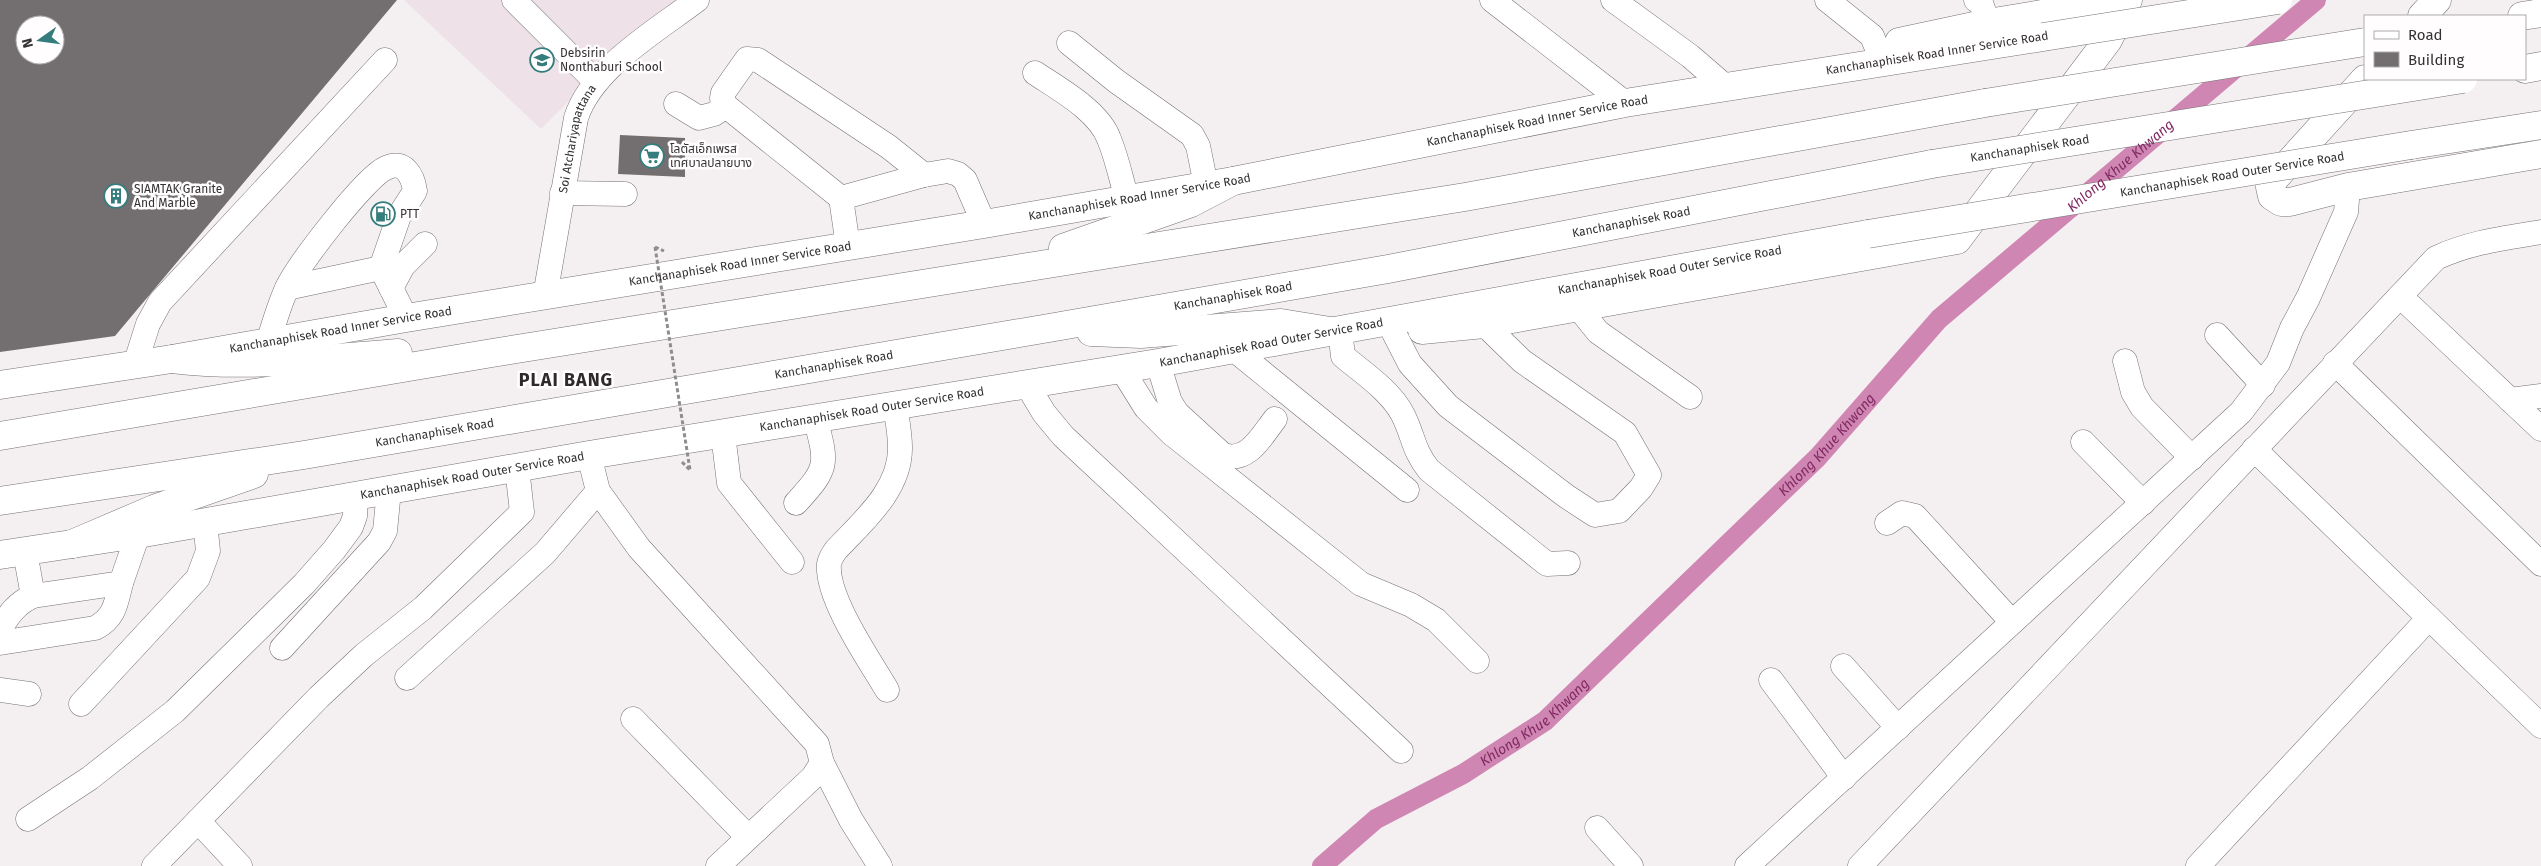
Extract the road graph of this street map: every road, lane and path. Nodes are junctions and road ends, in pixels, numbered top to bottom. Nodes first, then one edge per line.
1 (514, 0) edge
2 (697, 0) edge
3 (1492, 0) edge
4 (1613, 0) edge
5 (1827, 0) edge
6 (2127, 0) edge
7 (2278, 0) edge
8 (2437, 0) edge
9 (2081, 4) edge
10 (1982, 12) edge
11 (2541, 13) edge
12 (2423, 15) edge
13 (2526, 15) edge
14 (2364, 42) edge
15 (1068, 43) dead end
16 (1876, 46) junction
17 (385, 60) dead end
18 (2541, 66) edge
19 (2526, 69) edge
20 (1035, 73) dead end
21 (2365, 80) edge
22 (2457, 80) edge
23 (1719, 81) junction
24 (596, 82) junction
25 (1672, 95) junction
26 (1625, 103) junction
27 (676, 104) dead end
28 (726, 106) junction
29 (2541, 125) edge
30 (2541, 154) edge
31 (924, 176) junction
32 (1233, 181) junction
33 (1206, 185) junction
34 (2348, 187) junction
35 (562, 193) junction
36 (625, 194) dead end
37 (841, 198) junction
38 (1126, 199) junction
39 (984, 224) junction
40 (2541, 232) edge
41 (425, 244) dead end
42 (848, 246) junction
43 (655, 247) dead end
44 (993, 272) junction
45 (386, 278) junction
46 (287, 288) junction
47 (545, 296) junction
48 (2400, 296) junction
49 (1577, 306) junction
50 (406, 318) junction
51 (1484, 324) junction
52 (1049, 328) junction
53 (1344, 328) junction
54 (1394, 333) junction
55 (2217, 335) dead end
56 (268, 342) junction
57 (1232, 348) junction
58 (492, 353) junction
59 (172, 359) junction
60 (1158, 362) junction
61 (2125, 362) dead end
62 (2335, 363) junction
63 (135, 365) junction
64 (1121, 368) junction
65 (1026, 383) junction
66 (0, 385) edge
67 (2263, 385) junction
68 (2541, 396) edge
69 (1690, 397) dead end
70 (2510, 400) junction
71 (894, 405) junction
72 (815, 418) junction
73 (1275, 420) dead end
74 (2541, 429) edge
75 (723, 434) junction
76 (0, 436) edge
77 (2083, 442) dead end
78 (2254, 448) junction
79 (304, 455) junction
80 (589, 455) junction
81 (2192, 458) junction
82 (517, 468) junction
83 (690, 470) dead end
84 (389, 490) junction
85 (1407, 490) dead end
86 (598, 491) junction
87 (356, 496) junction
88 (0, 501) edge
89 (796, 503) dead end
90 (2143, 503) junction
91 (205, 522) junction
92 (1887, 523) dead end
93 (138, 534) junction
94 (65, 545) junction
95 (0, 554) edge
96 (2539, 560) edge
97 (792, 562) dead end
98 (27, 563) junction
99 (1568, 563) dead end
100 (0, 571) edge
101 (121, 583) junction
102 (33, 596) junction
103 (2429, 618) junction
104 (2012, 622) junction
105 (0, 629) edge
106 (0, 643) edge
107 (282, 648) dead end
108 (1476, 661) dead end
109 (1843, 666) dead end
110 (407, 678) dead end
111 (1771, 680) dead end
112 (0, 690) edge
113 (887, 690) dead end
114 (29, 694) dead end
115 (81, 704) dead end
116 (633, 720) dead end
117 (2541, 726) edge
118 (1898, 728) junction
119 (1401, 751) dead end
120 (822, 763) junction
121 (1844, 778) junction
122 (28, 819) dead end
123 (198, 821) junction
124 (1598, 828) dead end
125 (748, 837) junction
126 (154, 866) edge
127 (240, 866) edge
128 (718, 866) edge
129 (880, 866) edge
130 (1631, 866) edge
131 (1747, 866) edge
132 (1860, 866) edge
133 (2198, 866) edge

1 - 24 street
2 - 24 street, Soi Atchariyapattana
3 - 26 street
4 - 23 street
5 - 16 street
6 - 9 main road
6 - 49 main road
7 - 25 main road, Kanchanaphisek Road Inner Service Road, bridge
8 - 12 main road
9 - 10 main road
10 - 16 main road
11 - 13 main road
14 - 44 main road, bridge
15 - 33 street
16 - 23 main road
17 - 63 street
18 - 19 main road
20 - 38 street
21 - 34 main road
22 - 52 main road, Kanchanaphisek Road, bridge
23 - 25 main road
24 - 35 street, Soi Atchariyapattana
25 - 26 main road, Kanchanaphisek Road Inner Service Road
26 - 32 main road, Kanchanaphisek Road Inner Service Road
27 - 28 street
28 - 31 street
28 - 37 street
29 - 53 main road, Kanchanaphisek Road Outer Service Road, bridge
30 - 34 main road
31 - 37 street
31 - 39 street
32 - 33 main road, Kanchanaphisek Road Inner Service Road
32 - 44 main road
33 - 38 main road, Kanchanaphisek Road Inner Service Road
34 - 67 street
35 - 36 street
35 - 47 street, Soi Atchariyapattana
37 - 42 street
38 - 39 main road, Kanchanaphisek Road Inner Service Road
39 - 42 main road, Kanchanaphisek Road Inner Service Road
40 - 48 street
41 - 45 street
42 - 47 main road, Kanchanaphisek Road Inner Service Road
43 - 83 path, bridge
44 - 58 main road
45 - 46 street
45 - 46 street
45 - 50 street
46 - 56 street
47 - 50 main road, Kanchanaphisek Road Inner Service Road
48 - 62 street
48 - 70 street
49 - 51 main road
49 - 69 street
50 - 56 main road, Kanchanaphisek Road Inner Service Road
51 - 54 main road
51 - 54 street
52 - 53 main road
52 - 79 main road, Kanchanaphisek Road
53 - 54 main road
53 - 57 main road, Kanchanaphisek Road Outer Service Road
53 - 99 street
55 - 67 street
56 - 59 main road, Kanchanaphisek Road Inner Service Road
57 - 60 main road, Kanchanaphisek Road Outer Service Road
57 - 85 street
58 - 59 main road
58 - 76 main road
59 - 63 main road, Kanchanaphisek Road Inner Service Road
60 - 64 main road, Kanchanaphisek Road Outer Service Road
60 - 73 street
61 - 81 street
62 - 78 street
62 - 96 street
63 - 66 main road, Kanchanaphisek Road Inner Service Road
64 - 65 main road, Kanchanaphisek Road Outer Service Road
64 - 108 street
65 - 71 main road, Kanchanaphisek Road Outer Service Road
65 - 119 street
67 - 81 street
68 - 70 street
70 - 74 street
71 - 72 main road, Kanchanaphisek Road Outer Service Road
71 - 113 street
72 - 75 main road, Kanchanaphisek Road Outer Service Road
72 - 89 street
75 - 80 main road, Kanchanaphisek Road Outer Service Road
75 - 97 street
77 - 90 street
78 - 103 street
78 - 132 street
79 - 88 main road, Kanchanaphisek Road
79 - 94 main road
80 - 82 main road, Kanchanaphisek Road Outer Service Road
80 - 86 street
81 - 90 street
82 - 84 main road, Kanchanaphisek Road Outer Service Road
82 - 123 street
84 - 87 main road, Kanchanaphisek Road Outer Service Road
84 - 107 street
86 - 110 street
86 - 120 street
87 - 91 main road, Kanchanaphisek Road Outer Service Road
87 - 122 street
90 - 104 street
91 - 93 main road, Kanchanaphisek Road Outer Service Road
91 - 115 street
92 - 104 street
93 - 94 main road, Kanchanaphisek Road Outer Service Road
93 - 101 street
94 - 95 main road, Kanchanaphisek Road Outer Service Road
94 - 98 main road
98 - 100 main road
98 - 102 street
101 - 102 street
101 - 106 street
102 - 105 street
103 - 117 street
103 - 133 street
104 - 118 street
109 - 118 street
111 - 121 street
112 - 114 street
116 - 125 street
118 - 121 street
120 - 125 street
120 - 129 street
121 - 131 street
123 - 126 street
123 - 127 street
124 - 130 street
125 - 128 street

